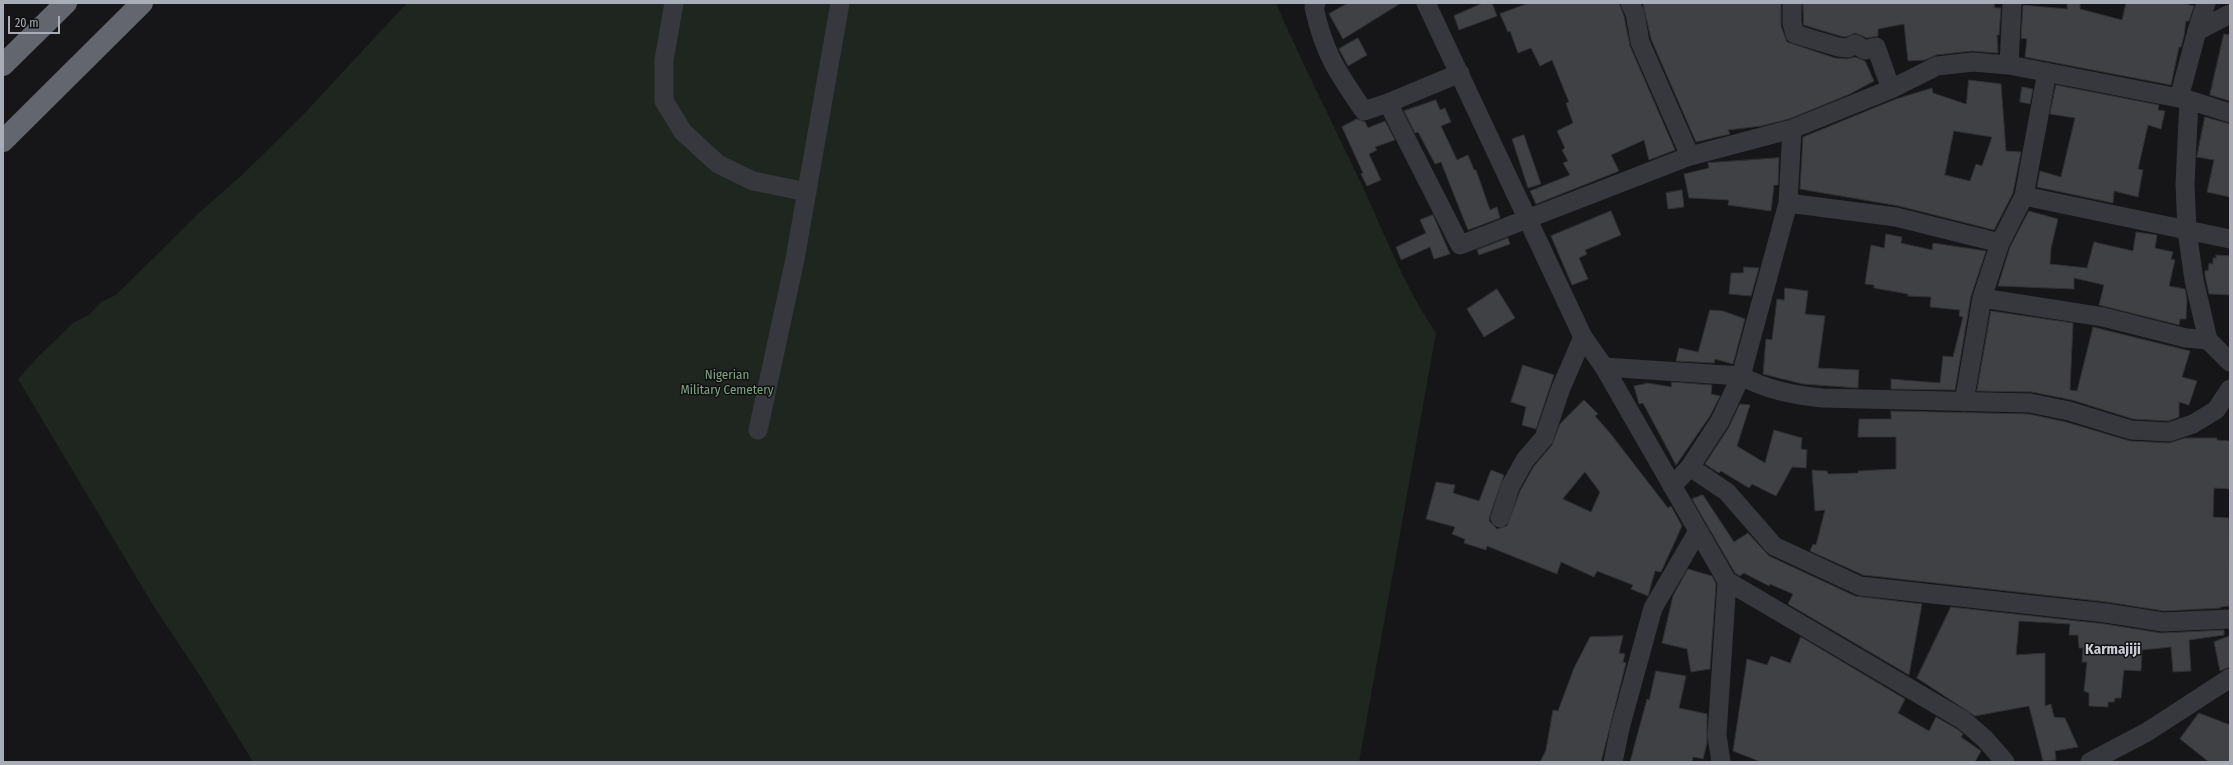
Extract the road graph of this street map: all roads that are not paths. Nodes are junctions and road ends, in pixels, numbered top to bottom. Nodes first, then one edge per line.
1 (66, 3) edge
2 (142, 3) edge
3 (674, 3) edge
4 (840, 3) edge
5 (1316, 3) edge
6 (1428, 3) edge
7 (1630, 3) edge
8 (1792, 3) edge
9 (2012, 3) edge
10 (2206, 3) edge
11 (2230, 14) edge
12 (2197, 31) junction
13 (3, 65) edge
14 (2009, 65) junction
15 (2047, 72) junction
16 (1460, 73) junction
17 (1890, 89) junction
18 (2184, 99) junction
19 (1388, 103) junction
20 (2230, 113) edge
21 (1792, 129) junction
22 (3, 141) edge
23 (1690, 156) junction
24 (806, 192) junction
25 (2024, 196) junction
26 (1788, 203) junction
27 (1529, 220) junction
28 (2187, 231) junction
29 (2230, 239) edge
30 (2000, 243) junction
31 (1982, 298) junction
32 (1583, 337) junction
33 (2208, 340) junction
34 (2230, 362) edge
35 (1604, 367) junction
36 (1741, 376) junction
37 (2230, 390) edge
38 (1964, 402) junction
39 (758, 430) dead end
40 (1690, 467) junction
41 (1672, 486) junction
42 (1500, 518) dead end
43 (1698, 531) junction
44 (1727, 582) junction
45 (2230, 619) edge
46 (2230, 678) edge
47 (1614, 762) edge
48 (1721, 762) edge
49 (2006, 762) edge
50 (2090, 762) edge

1 - 13 highway
2 - 22 highway
3 - 24 street
4 - 24 street
5 - 19 street
6 - 16 street
7 - 23 street
8 - 17 street
9 - 14 street
10 - 12 street
11 - 12 street
12 - 18 street
14 - 15 street
14 - 17 street
15 - 18 street
15 - 25 street
16 - 19 street
16 - 27 street
17 - 21 street
18 - 20 street
18 - 28 street
19 - 27 street
21 - 23 street
21 - 26 street
23 - 27 street
24 - 39 street
25 - 28 street
25 - 30 street
26 - 30 street
26 - 36 street
27 - 32 street
28 - 29 street
28 - 33 street
30 - 31 street
31 - 33 street
31 - 38 street
32 - 35 street
32 - 42 street
33 - 34 street
35 - 36 street
35 - 41 street
36 - 38 street
36 - 40 street
37 - 38 street
40 - 41 street
40 - 45 street
41 - 43 street
43 - 44 street
43 - 47 street
44 - 48 street
44 - 49 street
46 - 50 street

